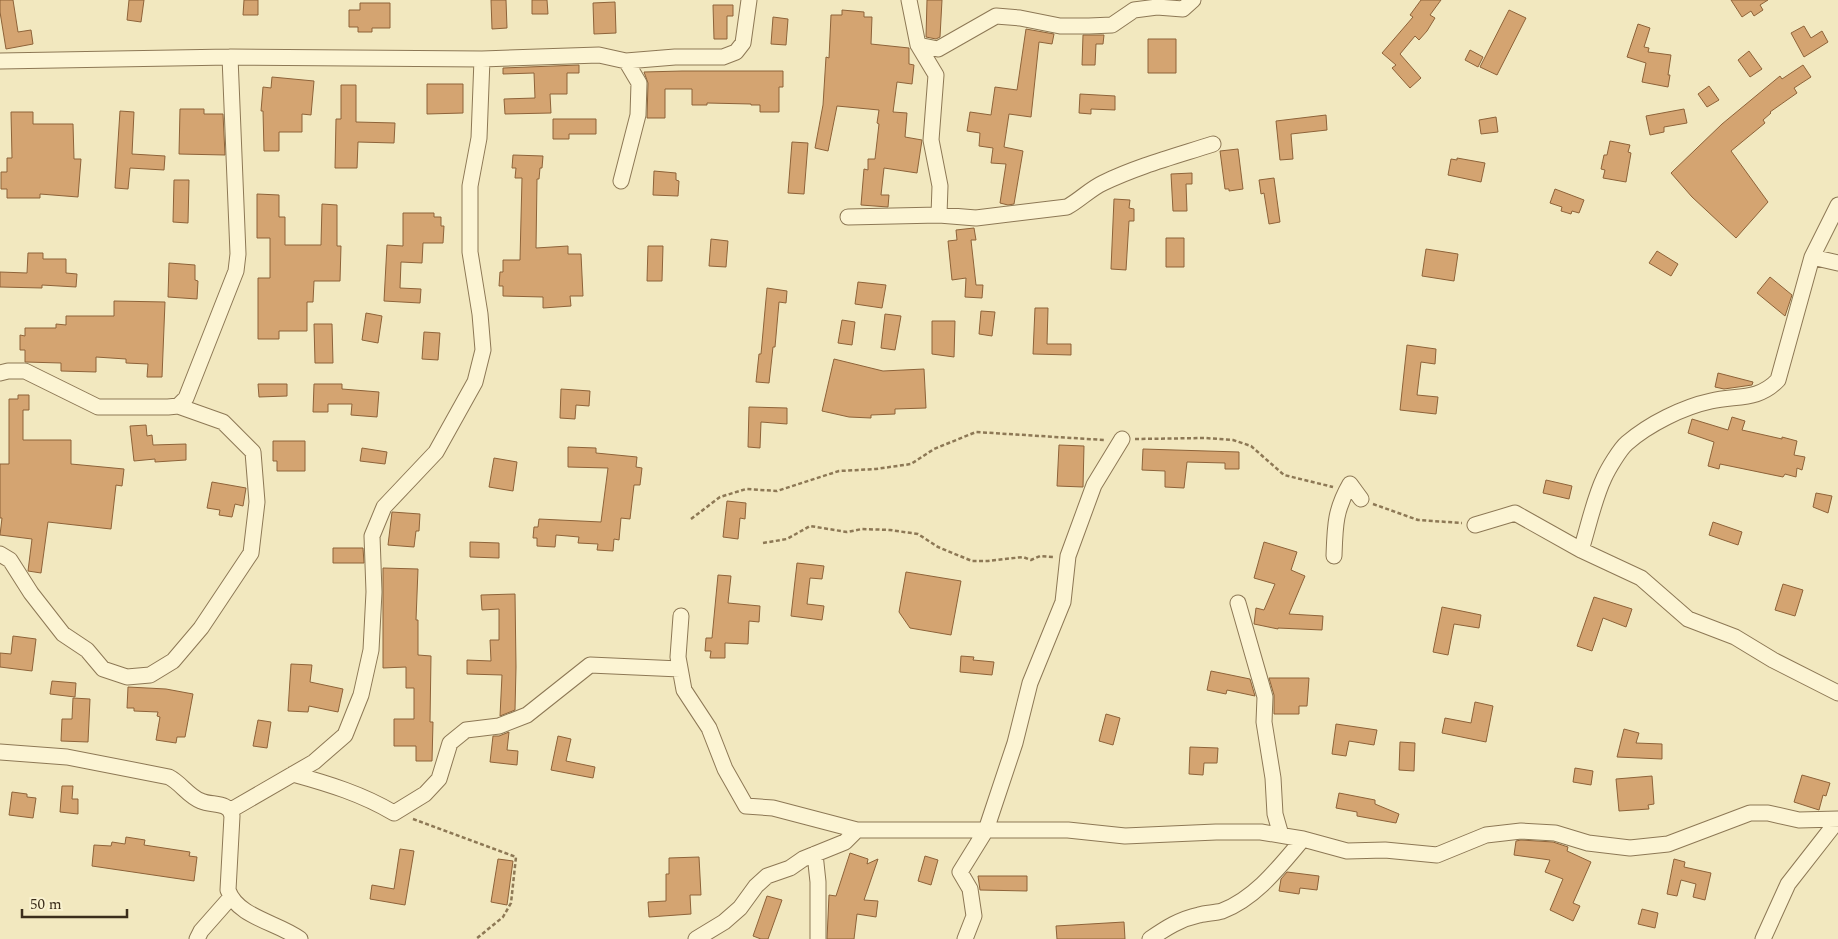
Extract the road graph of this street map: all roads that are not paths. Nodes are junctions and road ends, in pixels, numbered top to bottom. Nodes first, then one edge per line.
1 (750, 0) edge
2 (909, 0) edge
3 (1193, 0) edge
4 (918, 45) junction
5 (230, 57) junction
6 (482, 59) junction
7 (0, 61) edge
8 (626, 61) junction
9 (1212, 144) dead end
10 (621, 181) dead end
11 (1838, 205) edge
12 (939, 215) junction
13 (848, 217) dead end
14 (1812, 257) junction
15 (1838, 263) edge
16 (0, 373) edge
17 (178, 406) junction
18 (1122, 439) road end
19 (1361, 499) road end
20 (1475, 525) road end
21 (1581, 550) junction
22 (0, 554) edge
23 (1334, 556) dead end
24 (1238, 603) dead end
25 (681, 616) dead end
26 (680, 669) junction
27 (1838, 693) edge
28 (0, 752) edge
29 (293, 774) junction
30 (231, 810) junction
31 (1838, 819) edge
32 (857, 830) junction
33 (986, 830) junction
34 (1281, 835) junction
35 (1303, 839) junction
36 (815, 854) junction
37 (231, 897) junction
38 (298, 938) edge
39 (197, 939) edge
40 (696, 939) edge
41 (818, 939) edge
42 (965, 939) edge
43 (1150, 939) edge
44 (1763, 939) edge

1 - 8 street
2 - 4 street
3 - 4 street
4 - 12 street
5 - 6 street
5 - 7 street
5 - 17 street
6 - 8 street
6 - 29 street
8 - 10 street
9 - 12 street
11 - 14 street
12 - 13 street
14 - 15 street
14 - 21 street
16 - 17 street
17 - 22 street
18 - 33 street
19 - 23 street
20 - 21 street
21 - 27 street
24 - 34 street
25 - 26 street
26 - 29 street
26 - 32 street
28 - 30 street
29 - 30 street
30 - 37 street
31 - 35 street
31 - 44 street
32 - 33 street
32 - 36 street
33 - 34 street
33 - 42 street
34 - 35 street
35 - 43 street
36 - 40 street
36 - 41 street
37 - 38 street
37 - 39 street

